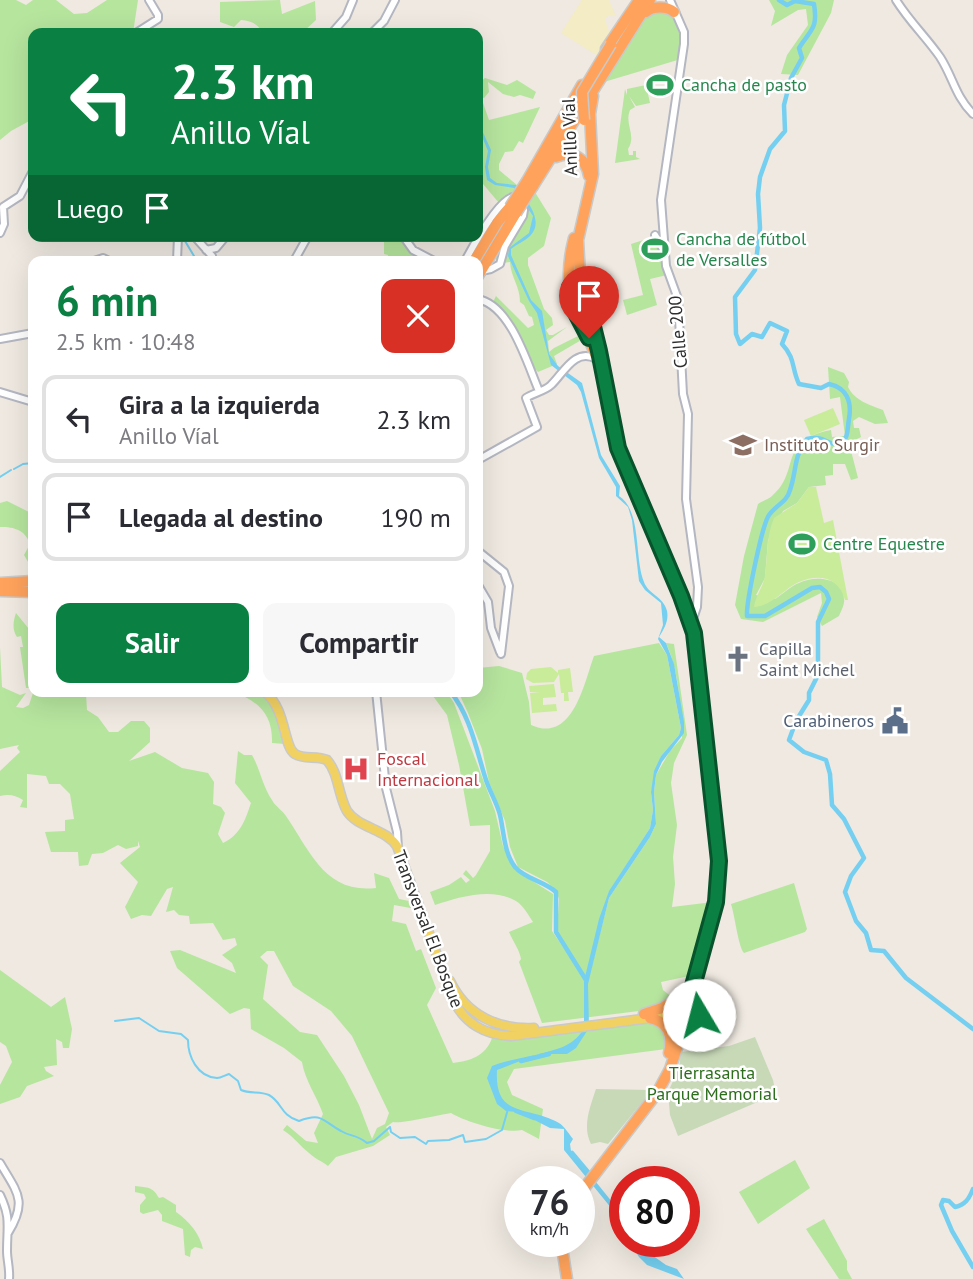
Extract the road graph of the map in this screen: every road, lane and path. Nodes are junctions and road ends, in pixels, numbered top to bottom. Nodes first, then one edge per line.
1 (149, 0) edge
2 (353, 0) edge
3 (395, 0) edge
4 (653, 0) edge
5 (897, 0) edge
6 (640, 2) edge
7 (672, 3) edge
8 (646, 12) junction
9 (143, 28) edge
10 (336, 28) edge
11 (377, 28) edge
12 (611, 44) junction
13 (593, 96) junction
14 (973, 114) edge
15 (556, 157) junction
16 (589, 176) junction
17 (28, 181) edge
18 (532, 181) junction
19 (507, 208) junction
20 (0, 233) edge
21 (655, 236) dead end
22 (199, 242) edge
23 (221, 242) edge
24 (407, 242) edge
25 (216, 248) junction
26 (206, 250) junction
27 (665, 253) junction
28 (209, 256) edge
29 (212, 256) edge
30 (424, 256) edge
31 (474, 256) edge
32 (489, 258) junction
33 (483, 260) edge
34 (500, 264) junction
35 (483, 267) edge
36 (583, 287) junction
37 (570, 288) junction
38 (483, 301) edge
39 (589, 312) junction
40 (578, 317) junction
41 (28, 334) edge
42 (0, 339) edge
43 (591, 344) junction
44 (586, 356) junction
45 (597, 360) junction
46 (538, 391) junction
47 (0, 393) edge
48 (28, 401) edge
49 (483, 457) edge
50 (483, 555) edge
51 (28, 584) edge
52 (0, 590) edge
53 (28, 593) edge
54 (483, 594) edge
55 (28, 595) edge
56 (691, 613) junction
57 (271, 697) edge
58 (274, 697) edge
59 (377, 697) edge
60 (393, 835) junction
61 (695, 968) junction
62 (676, 1004) junction
63 (695, 1006) junction
64 (474, 1011) junction
65 (647, 1016) junction
66 (485, 1019) junction
67 (469, 1022) junction
68 (586, 1023) junction
69 (672, 1025) junction
70 (481, 1029) junction
71 (690, 1031) junction
72 (667, 1063) junction
73 (0, 1163) edge
74 (595, 1170) edge
75 (595, 1170) edge
76 (0, 1195) edge
77 (8, 1234) junction
78 (566, 1257) edge
79 (9, 1279) edge
80 (569, 1279) edge

1 - 9 street
2 - 10 street
3 - 11 street
4 - 7 highway
4 - 8 highway
4 - 18 highway
5 - 14 street
6 - 12 highway
6 - 18 highway
7 - 8 highway
7 - 27 street, Calle 200
8 - 13 highway
12 - 16 highway, Anillo Víal, bridge
12 - 18 highway
13 - 15 highway
13 - 36 highway, Anillo Víal
15 - 16 highway
15 - 18 highway
16 - 37 highway, Anillo Víal
17 - 20 street
18 - 19 highway, bridge
19 - 31 highway
19 - 32 highway
19 - 34 street
21 - 27 street
22 - 26 street
23 - 25 street
24 - 30 street
25 - 26 street
25 - 29 street
26 - 28 street
27 - 56 street, Calle 200
32 - 33 highway
32 - 34 street
34 - 35 street
36 - 37 highway
36 - 39 highway, Anillo Víal
37 - 40 highway, Anillo Víal
38 - 46 street
39 - 40 highway
39 - 56 highway, Anillo Víal
40 - 43 highway, Anillo Víal
41 - 42 street
43 - 44 street
43 - 45 highway, Anillo Víal
44 - 45 street
44 - 46 street
45 - 61 highway, Anillo Víal
46 - 49 street
47 - 48 street
50 - 54 street
51 - 52 highway
52 - 53 highway
52 - 55 highway
56 - 63 highway, Anillo Víal
57 - 60 main road, Transversal El Bosque
58 - 60 main road, Transversal El Bosque
59 - 60 street
60 - 64 main road, Transversal El Bosque
60 - 67 main road, Transversal El Bosque
61 - 62 highway, Anillo Víal
61 - 65 highway
62 - 63 highway
62 - 65 main road, Transversal El Bosque
62 - 69 highway
63 - 71 highway
64 - 66 main road, Transversal El Bosque
64 - 67 main road
65 - 68 main road, Transversal El Bosque
65 - 69 main road, Transversal El Bosque
65 - 72 highway
66 - 68 main road, Transversal El Bosque
66 - 70 main road
67 - 70 main road, Transversal El Bosque
68 - 70 main road, Transversal El Bosque
69 - 71 highway
69 - 72 highway
71 - 74 highway
72 - 75 highway
73 - 77 street
76 - 77 street
77 - 79 street
78 - 80 highway

